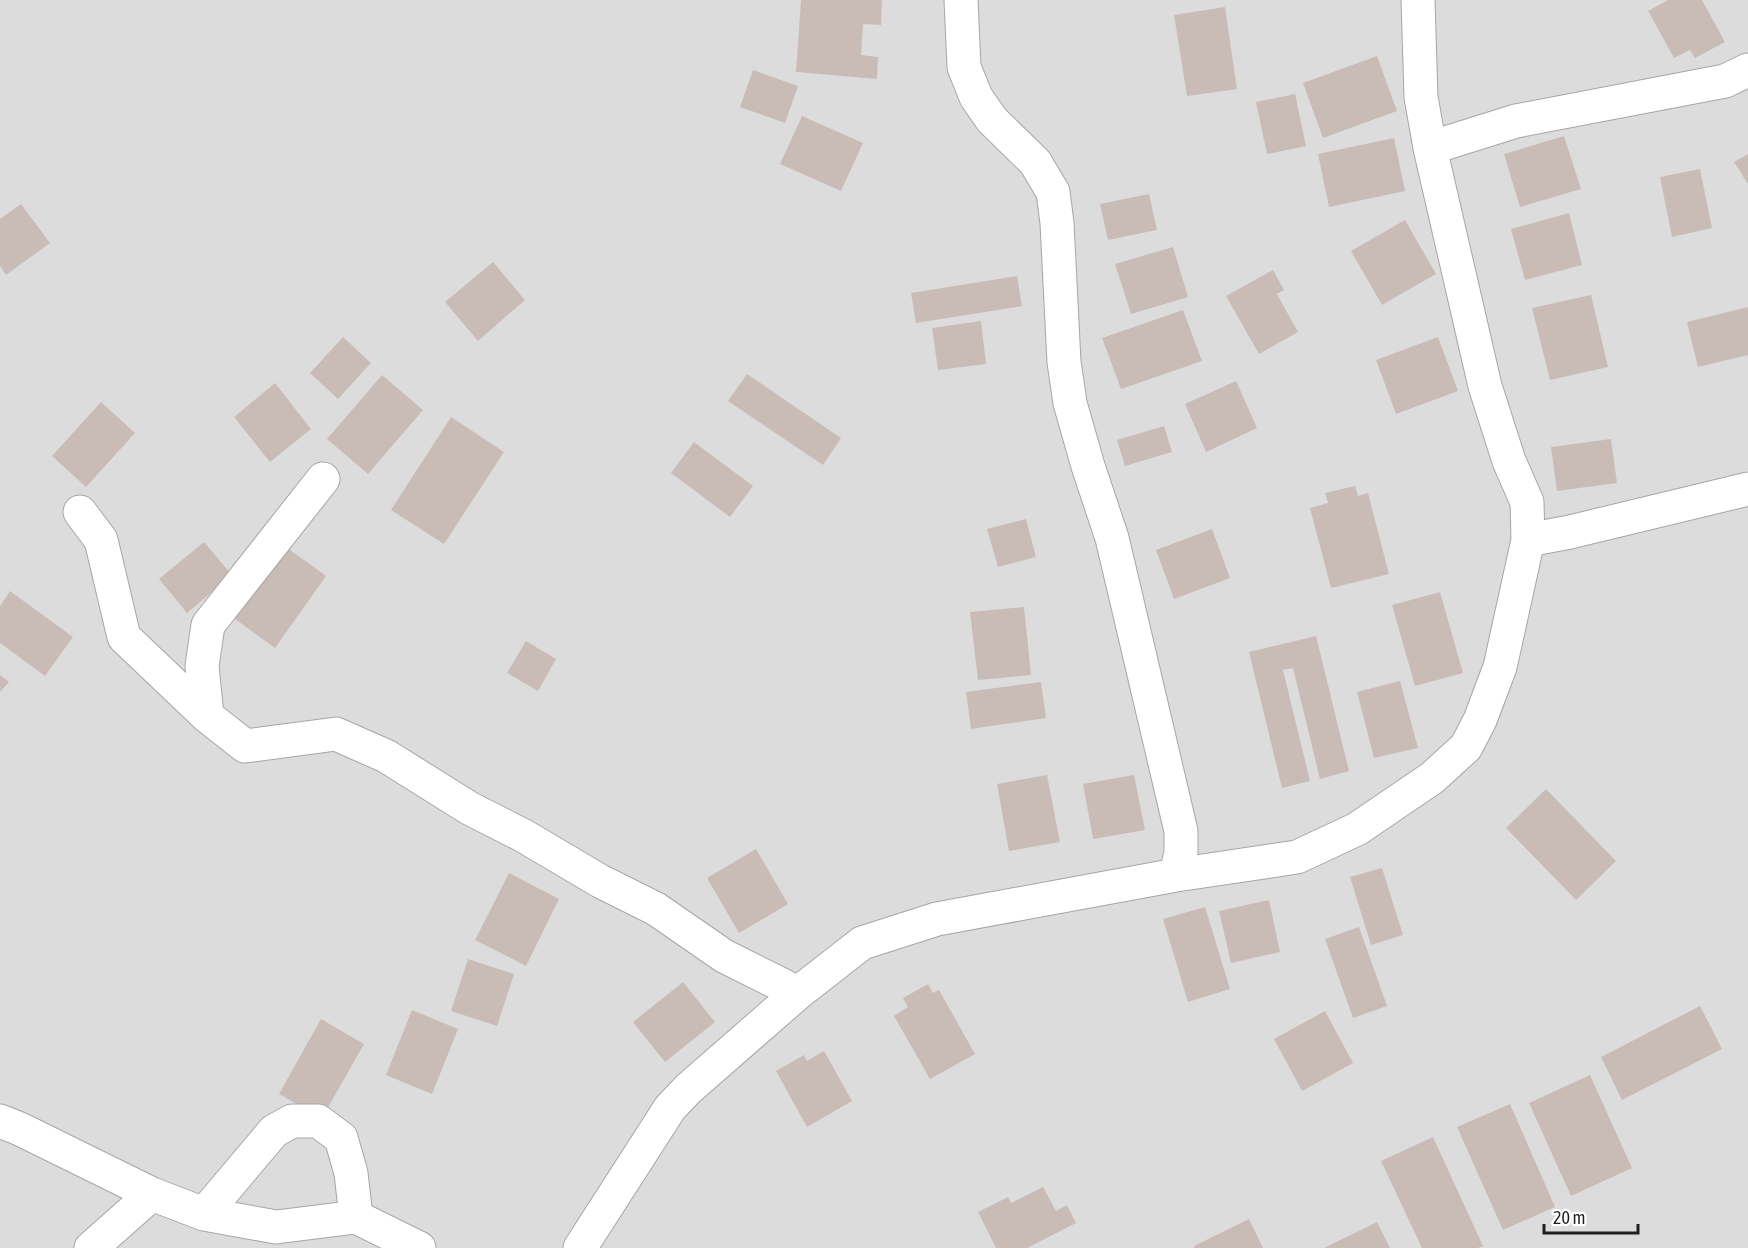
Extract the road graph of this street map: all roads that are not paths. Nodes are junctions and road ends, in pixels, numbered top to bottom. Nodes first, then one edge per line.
1 (961, 0) edge
2 (1418, 0) edge
3 (1748, 70) edge
4 (1430, 148) junction
5 (323, 479) dead end
6 (1748, 489) edge
7 (80, 512) dead end
8 (1528, 540) junction
9 (207, 716) junction
10 (1176, 875) junction
11 (798, 993) junction
12 (0, 1121) edge
13 (152, 1194) junction
14 (204, 1214) junction
15 (356, 1217) junction
16 (91, 1248) edge
17 (419, 1248) edge
18 (580, 1248) edge

1 - 10 street
2 - 4 street
3 - 4 street
4 - 8 street
5 - 9 street
6 - 8 street
7 - 9 street
8 - 10 street
9 - 11 street
10 - 11 street
11 - 18 street
12 - 13 street
13 - 14 street
13 - 16 street
14 - 15 street
14 - 15 street
15 - 17 street

